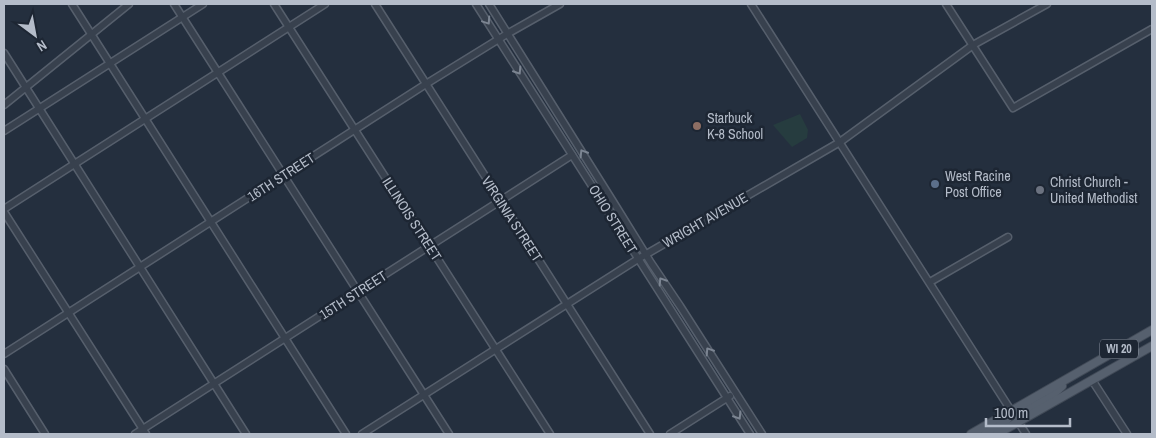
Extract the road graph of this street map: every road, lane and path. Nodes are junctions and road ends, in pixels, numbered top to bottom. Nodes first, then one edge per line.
1 (72, 4) edge
2 (129, 4) edge
3 (174, 4) edge
4 (203, 4) edge
5 (274, 4) edge
6 (325, 4) edge
7 (374, 4) edge
8 (476, 4) edge
9 (488, 4) edge
10 (560, 4) edge
11 (751, 4) edge
12 (946, 4) edge
13 (1042, 5) edge
14 (183, 17) junction
15 (289, 27) junction
16 (1152, 29) edge
17 (91, 34) junction
18 (507, 34) junction
19 (498, 39) junction
20 (973, 46) junction
21 (4, 53) edge
22 (110, 63) junction
23 (218, 72) junction
24 (426, 84) junction
25 (25, 87) junction
26 (4, 105) edge
27 (39, 109) junction
28 (145, 119) junction
29 (355, 130) junction
30 (4, 131) edge
31 (840, 142) junction
32 (572, 155) junction
33 (74, 164) junction
34 (284, 175) junction
35 (612, 200) junction
36 (501, 201) junction
37 (601, 201) junction
38 (4, 210) edge
39 (211, 222) junction
40 (1008, 237) dead end
41 (429, 246) junction
42 (646, 254) junction
43 (638, 259) junction
44 (140, 267) junction
45 (930, 282) junction
46 (358, 292) junction
47 (566, 304) junction
48 (68, 313) junction
49 (1152, 330) edge
50 (285, 338) junction
51 (1152, 346) edge
52 (495, 349) junction
53 (4, 354) edge
54 (4, 369) edge
55 (1068, 379) junction
56 (1092, 380) junction
57 (214, 384) junction
58 (735, 392) junction
59 (424, 394) junction
60 (727, 398) junction
61 (1011, 410) junction
62 (1018, 422) junction
63 (144, 432) edge
64 (45, 434) edge
65 (135, 434) edge
66 (246, 434) edge
67 (346, 434) edge
68 (362, 434) edge
69 (450, 434) edge
70 (550, 434) edge
71 (650, 434) edge
72 (670, 434) edge
73 (750, 434) edge
74 (762, 434) edge
75 (971, 434) edge
76 (986, 434) edge
77 (997, 434) edge
78 (1026, 434) edge
79 (1126, 434) edge

1 - 17 street
2 - 17 street
3 - 14 street
4 - 14 street
5 - 15 street, ILLINOIS STREET
6 - 15 street
7 - 24 street, VIRGINIA STREET
8 -> 19 street, OHIO STREET
9 - 18 street, OHIO STREET
10 - 18 street, 16TH STREET
11 - 31 street
12 - 20 street
13 - 20 street, WRIGHT AVENUE
14 - 22 street
14 - 23 street
15 - 23 street
15 - 29 street, ILLINOIS STREET
16 - 20 street
17 - 22 street
17 - 25 street
18 - 19 street, 16TH STREET
35 -> 18 street, OHIO STREET
19 - 24 street, 16TH STREET
19 -> 32 street, OHIO STREET
20 - 31 street, WRIGHT AVENUE
21 - 25 street
22 - 27 street
22 - 28 street
23 - 28 street
23 - 34 street
24 - 29 street, 16TH STREET
24 - 36 street, VIRGINIA STREET
25 - 26 street
25 - 27 street
27 - 30 street
27 - 33 street
28 - 33 street
28 - 39 street
29 - 34 street, 16TH STREET
29 - 41 street, ILLINOIS STREET
31 - 42 street, WRIGHT AVENUE
31 - 45 street
32 - 36 street, 15TH STREET
32 - 37 street, OHIO STREET
33 - 38 street
33 - 44 street
34 - 39 street, 16TH STREET
34 - 46 street
35 - 37 street
35 - 42 street, OHIO STREET
36 - 41 street, 15TH STREET
36 - 47 street, VIRGINIA STREET
37 - 43 street, OHIO STREET
38 - 48 street
39 - 44 street, 16TH STREET
39 - 50 street
40 - 45 street
41 - 46 street, 15TH STREET
41 - 52 street, ILLINOIS STREET
42 - 43 street, WRIGHT AVENUE
58 -> 42 street, OHIO STREET
43 - 47 street, WRIGHT AVENUE
43 - 60 street, OHIO STREET
44 - 48 street, 16TH STREET
44 - 57 street
45 - 61 street
46 - 50 street, 15TH STREET
46 - 59 street
47 - 52 street, WRIGHT AVENUE
47 - 71 street, VIRGINIA STREET
48 - 53 street, 16TH STREET
48 - 63 street
49 - 55 main road, WI 20
50 - 57 street, 15TH STREET
50 - 67 street
51 - 56 main road, WI 20
52 - 59 street, WRIGHT AVENUE
52 - 70 street, ILLINOIS STREET
54 - 64 street
55 - 61 main road, WI 20
55 - 62 main road
56 - 62 main road, WI 20
56 - 79 street
57 - 63 street, 15TH STREET
57 - 66 street
58 - 60 street
58 - 74 street, OHIO STREET
59 - 68 street, WRIGHT AVENUE
59 - 69 street
60 - 72 street
60 -> 73 street, OHIO STREET
61 - 62 street
61 - 75 main road, WI 20
61 - 76 main road
62 - 77 main road, WI 20
62 - 78 street
63 - 65 street, 15TH STREET

